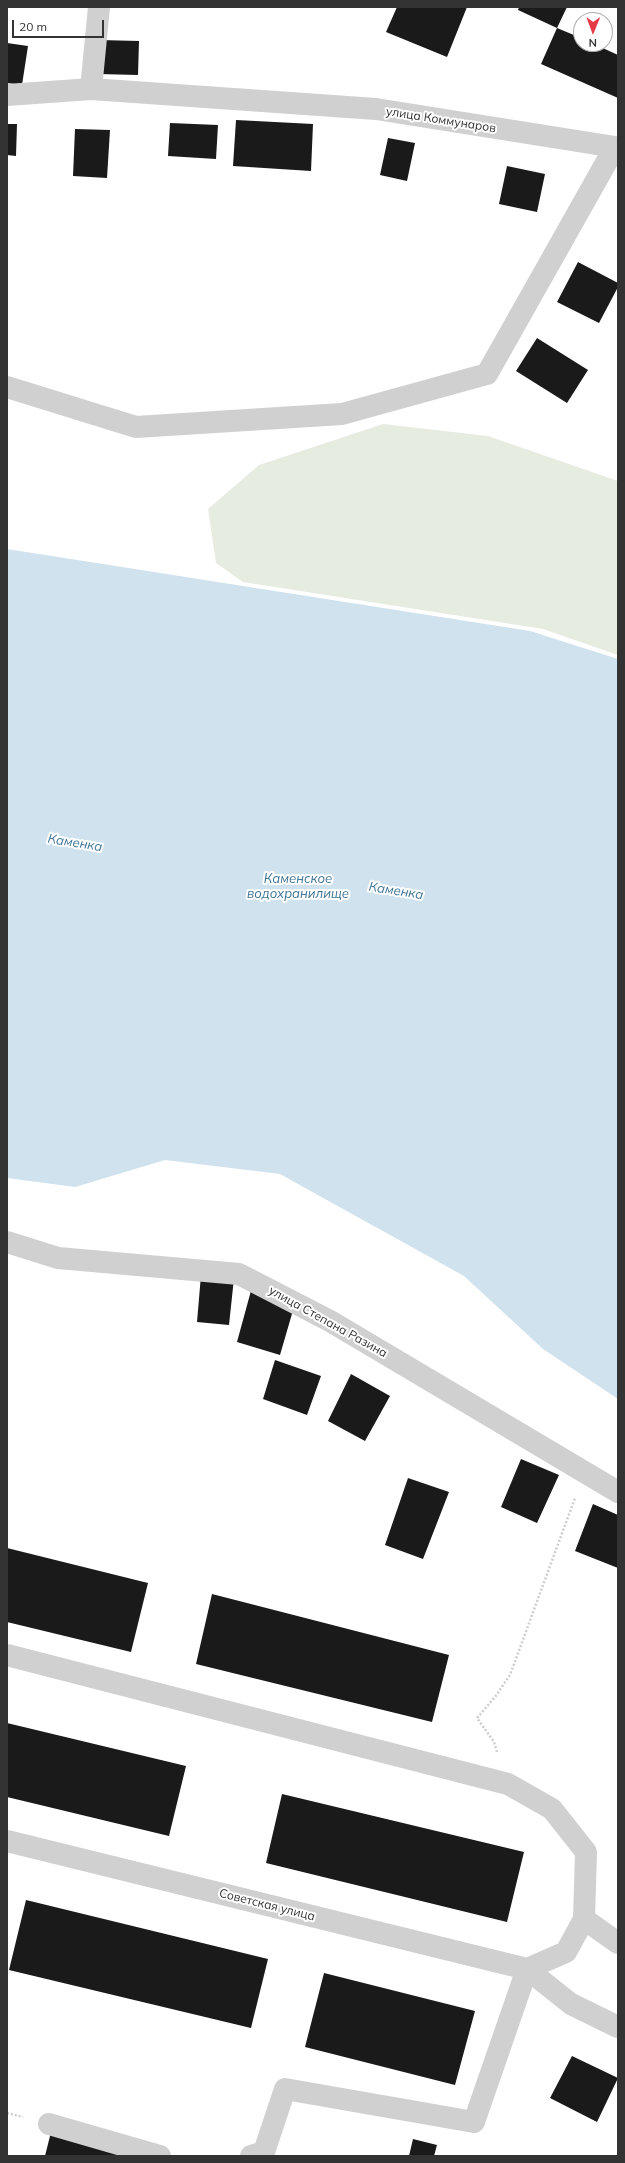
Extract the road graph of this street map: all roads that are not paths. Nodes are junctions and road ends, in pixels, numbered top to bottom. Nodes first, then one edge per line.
1 (99, 7) edge
2 (91, 89) junction
3 (7, 95) edge
4 (617, 144) edge
5 (7, 387) edge
6 (7, 1242) edge
7 (618, 1492) edge
8 (7, 1655) edge
9 (7, 1842) edge
10 (584, 1919) junction
11 (618, 1943) edge
12 (527, 1969) junction
13 (618, 2028) edge
14 (49, 2124) dead end
15 (160, 2156) edge
16 (251, 2156) edge

1 - 2 street
2 - 3 street, улица Коммунаров
2 - 4 street, улица Коммунаров
4 - 5 street, улица Коммунаров
6 - 7 street, улица Степана Разина
8 - 10 street
9 - 12 street, Советская улица
10 - 11 street
10 - 12 street
12 - 13 street
12 - 16 street
14 - 15 street

